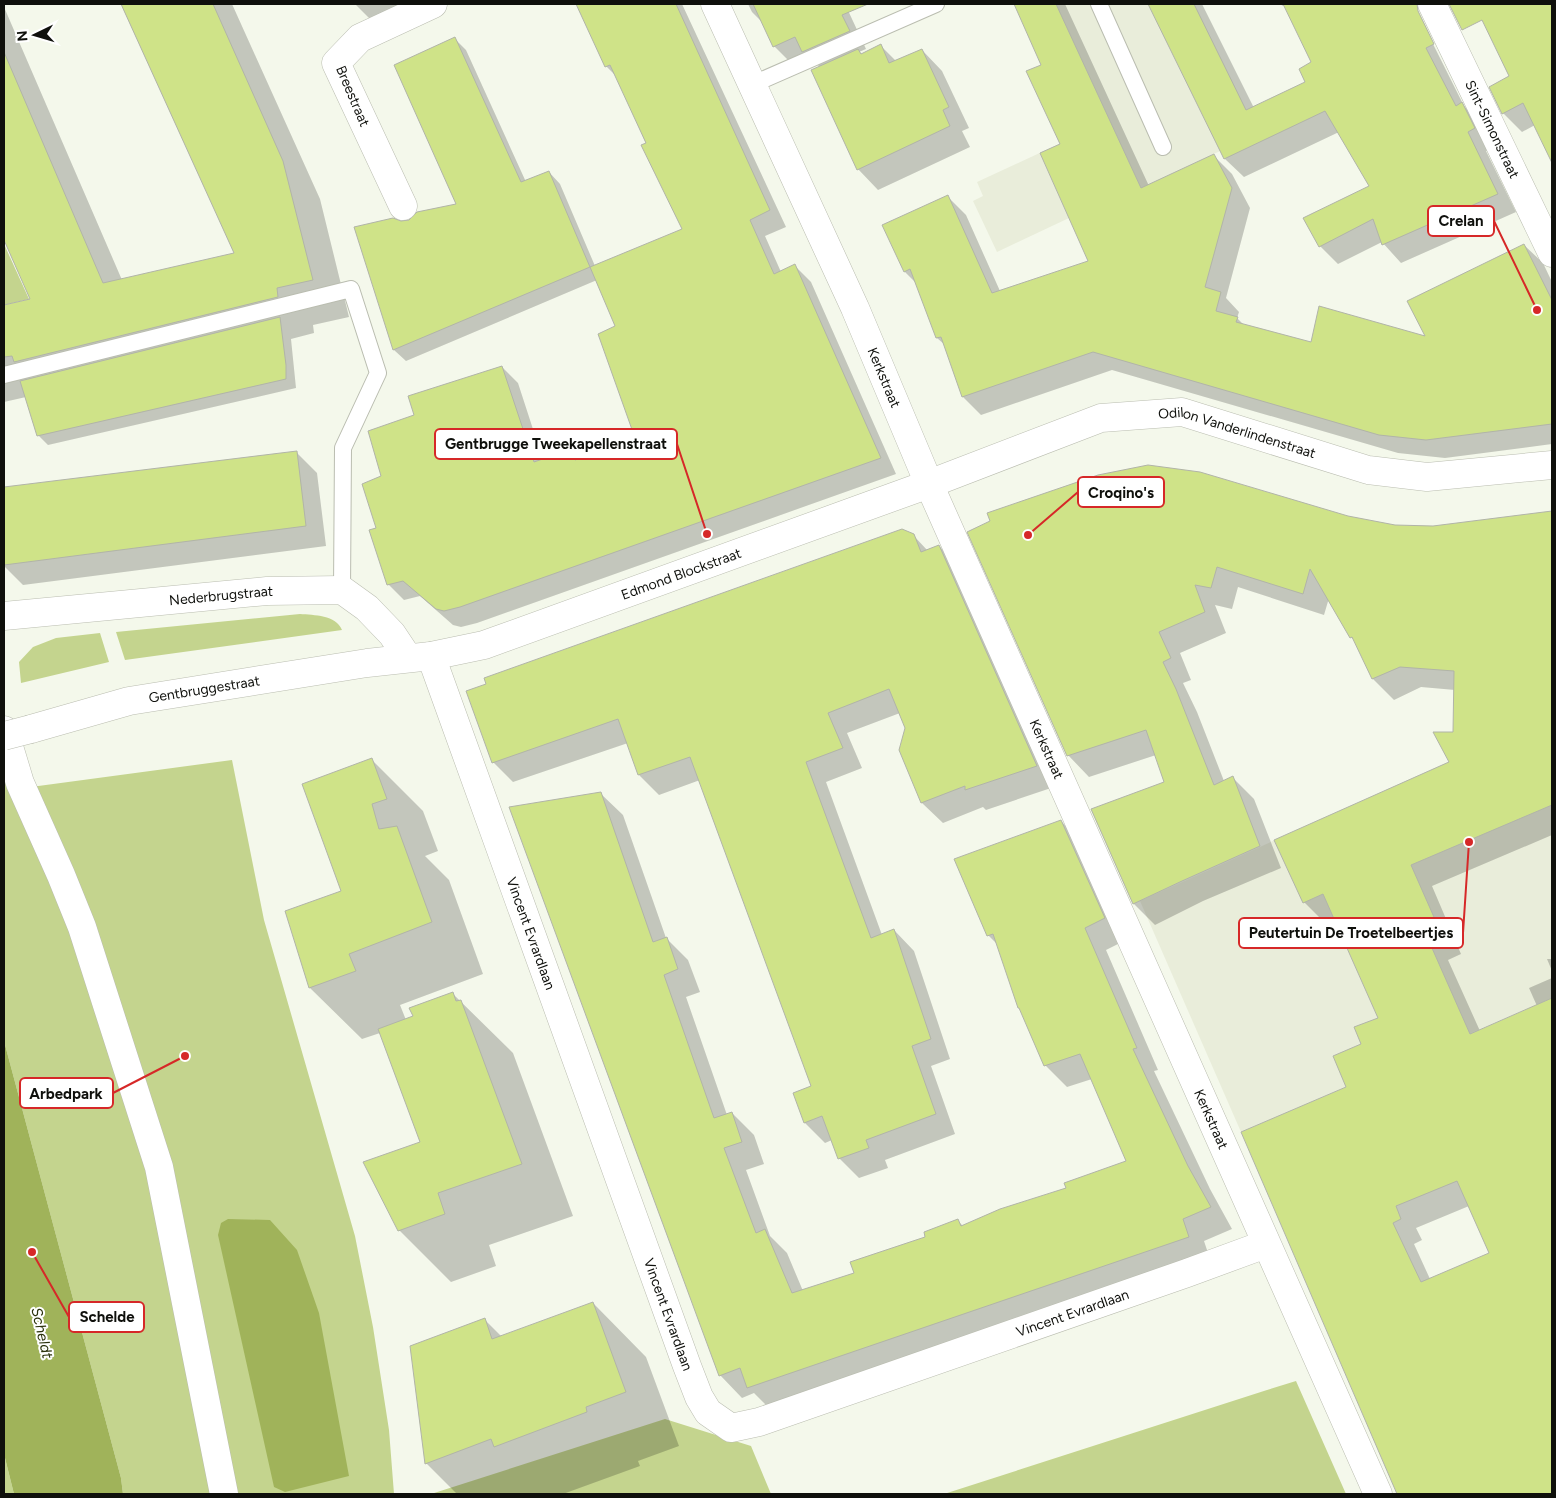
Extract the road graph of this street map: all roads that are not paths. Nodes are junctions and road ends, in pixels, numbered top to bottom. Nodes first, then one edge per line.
1 (433, 4) edge
2 (715, 4) edge
3 (936, 4) edge
4 (1099, 4) edge
5 (1432, 4) edge
6 (752, 85) junction
7 (1163, 147) dead end
8 (402, 206) dead end
9 (1552, 253) edge
10 (4, 376) edge
11 (1552, 465) edge
12 (928, 484) junction
13 (342, 590) junction
14 (4, 616) edge
15 (420, 657) junction
16 (4, 730) edge
17 (4, 736) edge
18 (1266, 1244) junction
19 (224, 1494) edge
20 (1378, 1494) edge

1 - 8 street, Breestraat
2 - 6 street, Kerkstraat
3 - 6 lane
4 - 7 lane
5 - 9 street, Sint-Simonstraat
6 - 12 street, Kerkstraat
10 - 13 lane
11 - 12 street, Odilon Vanderlindenstraat
12 - 15 street, Edmond Blockstraat
12 - 18 street, Kerkstraat
13 - 14 street, Nederbrugstraat
13 - 15 street
15 - 17 street, Gentbruggestraat, bridge
15 - 18 street, Vincent Evrardlaan
16 - 19 street
18 - 20 street, Kerkstraat

